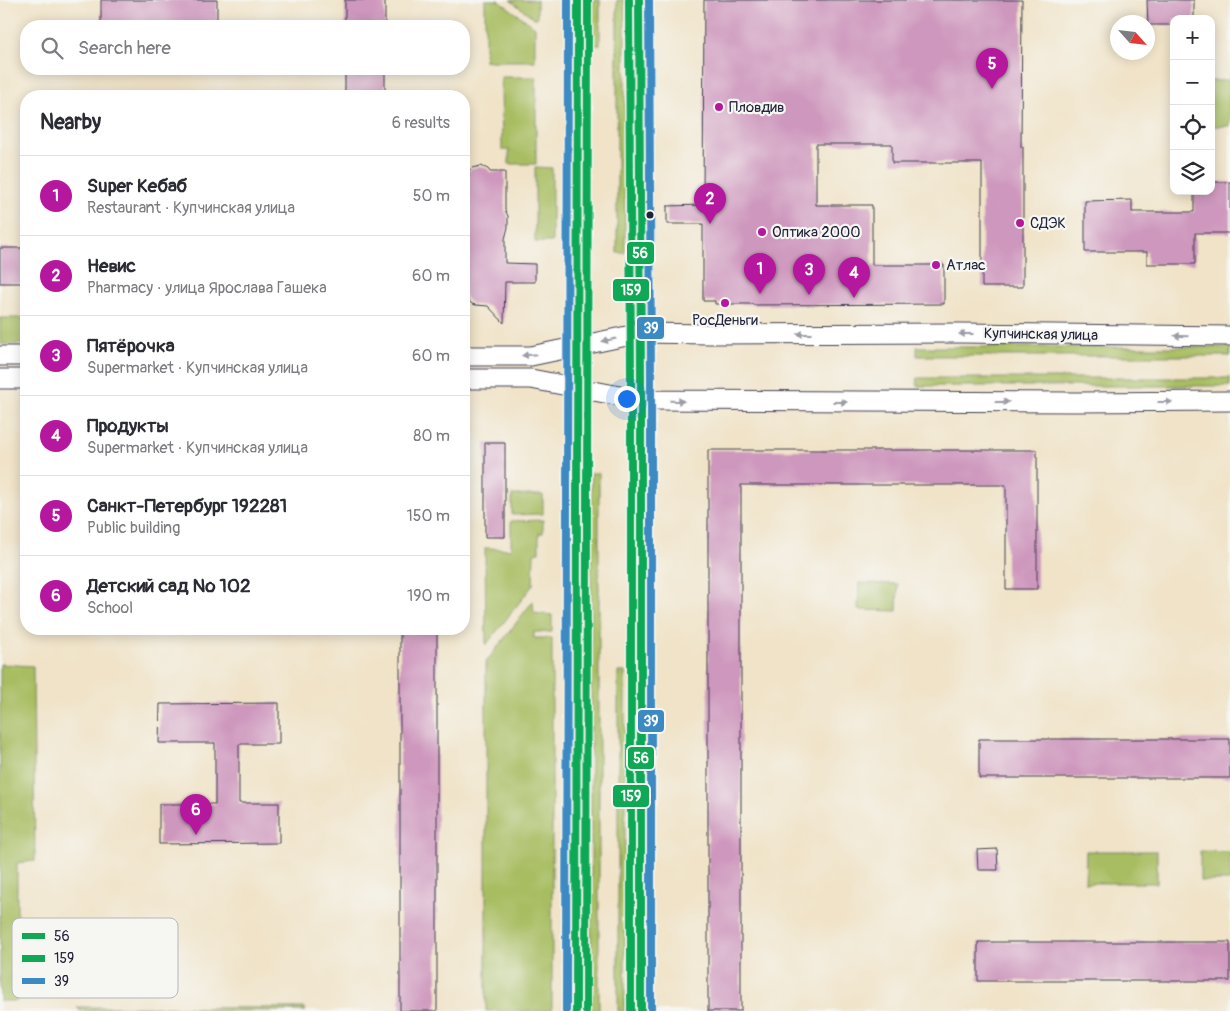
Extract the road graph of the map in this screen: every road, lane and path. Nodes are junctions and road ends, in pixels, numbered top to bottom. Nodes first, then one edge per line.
1 (578, 0) edge
2 (639, 0) edge
3 (641, 333) junction
4 (1230, 336) edge
5 (577, 346) junction
6 (0, 356) edge
7 (20, 356) edge
8 (470, 356) edge
9 (0, 379) edge
10 (20, 379) edge
11 (470, 379) edge
12 (577, 388) junction
13 (641, 400) junction
14 (1230, 401) edge
15 (576, 1011) edge
16 (641, 1011) edge

1 - 5 street
2 - 3 street
4 -> 3 street, Купчинская улица
3 -> 5 street, Купчинская улица
3 - 13 street
5 -> 8 street, Купчинская улица
5 - 12 street
6 - 7 street
9 - 10 street
11 - 12 street
12 - 13 street
12 - 15 street
13 -> 14 street
13 - 16 street

